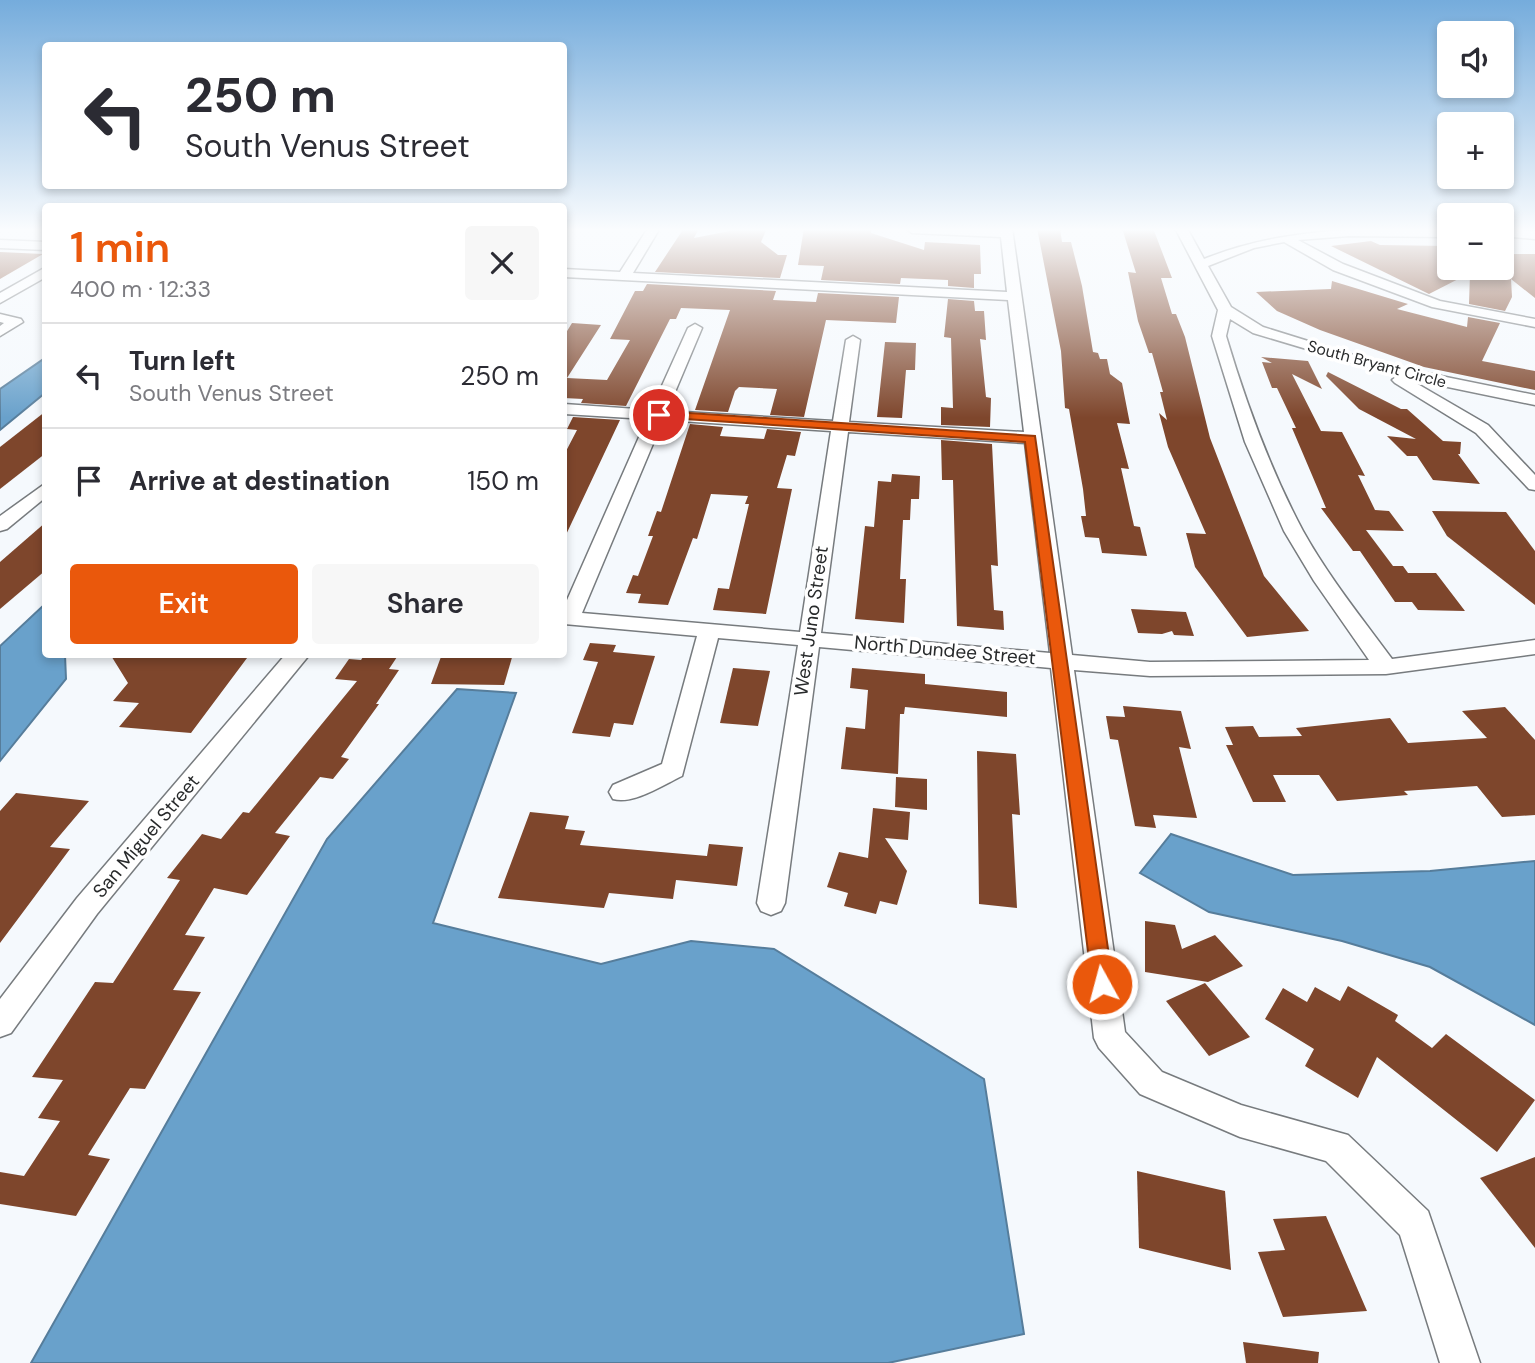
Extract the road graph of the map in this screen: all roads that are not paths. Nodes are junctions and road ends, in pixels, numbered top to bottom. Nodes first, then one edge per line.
1 (928, 292) edge
2 (1013, 292) edge
3 (1215, 292) edge
4 (1404, 292) edge
5 (1014, 296) junction
6 (1225, 310) junction
7 (0, 318) edge
8 (1535, 323) edge
9 (695, 328) dead end
10 (0, 332) edge
11 (1240, 339) junction
12 (853, 340) dead end
13 (1379, 368) junction
14 (1535, 400) edge
15 (567, 409) edge
16 (659, 415) junction
17 (840, 427) junction
18 (1031, 438) junction
19 (1531, 473) edge
20 (42, 491) edge
21 (0, 525) edge
22 (567, 616) edge
23 (567, 618) edge
24 (710, 629) junction
25 (809, 638) junction
26 (1535, 648) edge
27 (296, 658) edge
28 (1059, 660) junction
29 (1386, 667) junction
30 (622, 792) dead end
31 (771, 903) dead end
32 (0, 1023) edge
33 (1460, 1363) edge

1 - 5 street
2 - 5 street
3 - 6 street
4 - 8 street
5 - 18 street
6 - 11 street, South Bryant Circle
6 - 11 street
7 - 10 street
9 - 16 street
11 - 13 street, South Bryant Circle
11 - 29 street
12 - 17 street, West Juno Street
13 - 14 street, South Bryant Circle
13 - 19 street
15 - 16 street
16 - 17 street
16 - 22 street
17 - 18 street
17 - 25 street, West Juno Street
18 - 28 street
20 - 21 street
23 - 24 street, North Dundee Street
24 - 25 street, North Dundee Street
24 - 30 street
25 - 28 street, North Dundee Street
25 - 31 street, West Juno Street
26 - 29 street, North Dundee Street
27 - 32 street, San Miguel Street
28 - 29 street, North Dundee Street
28 - 33 street

